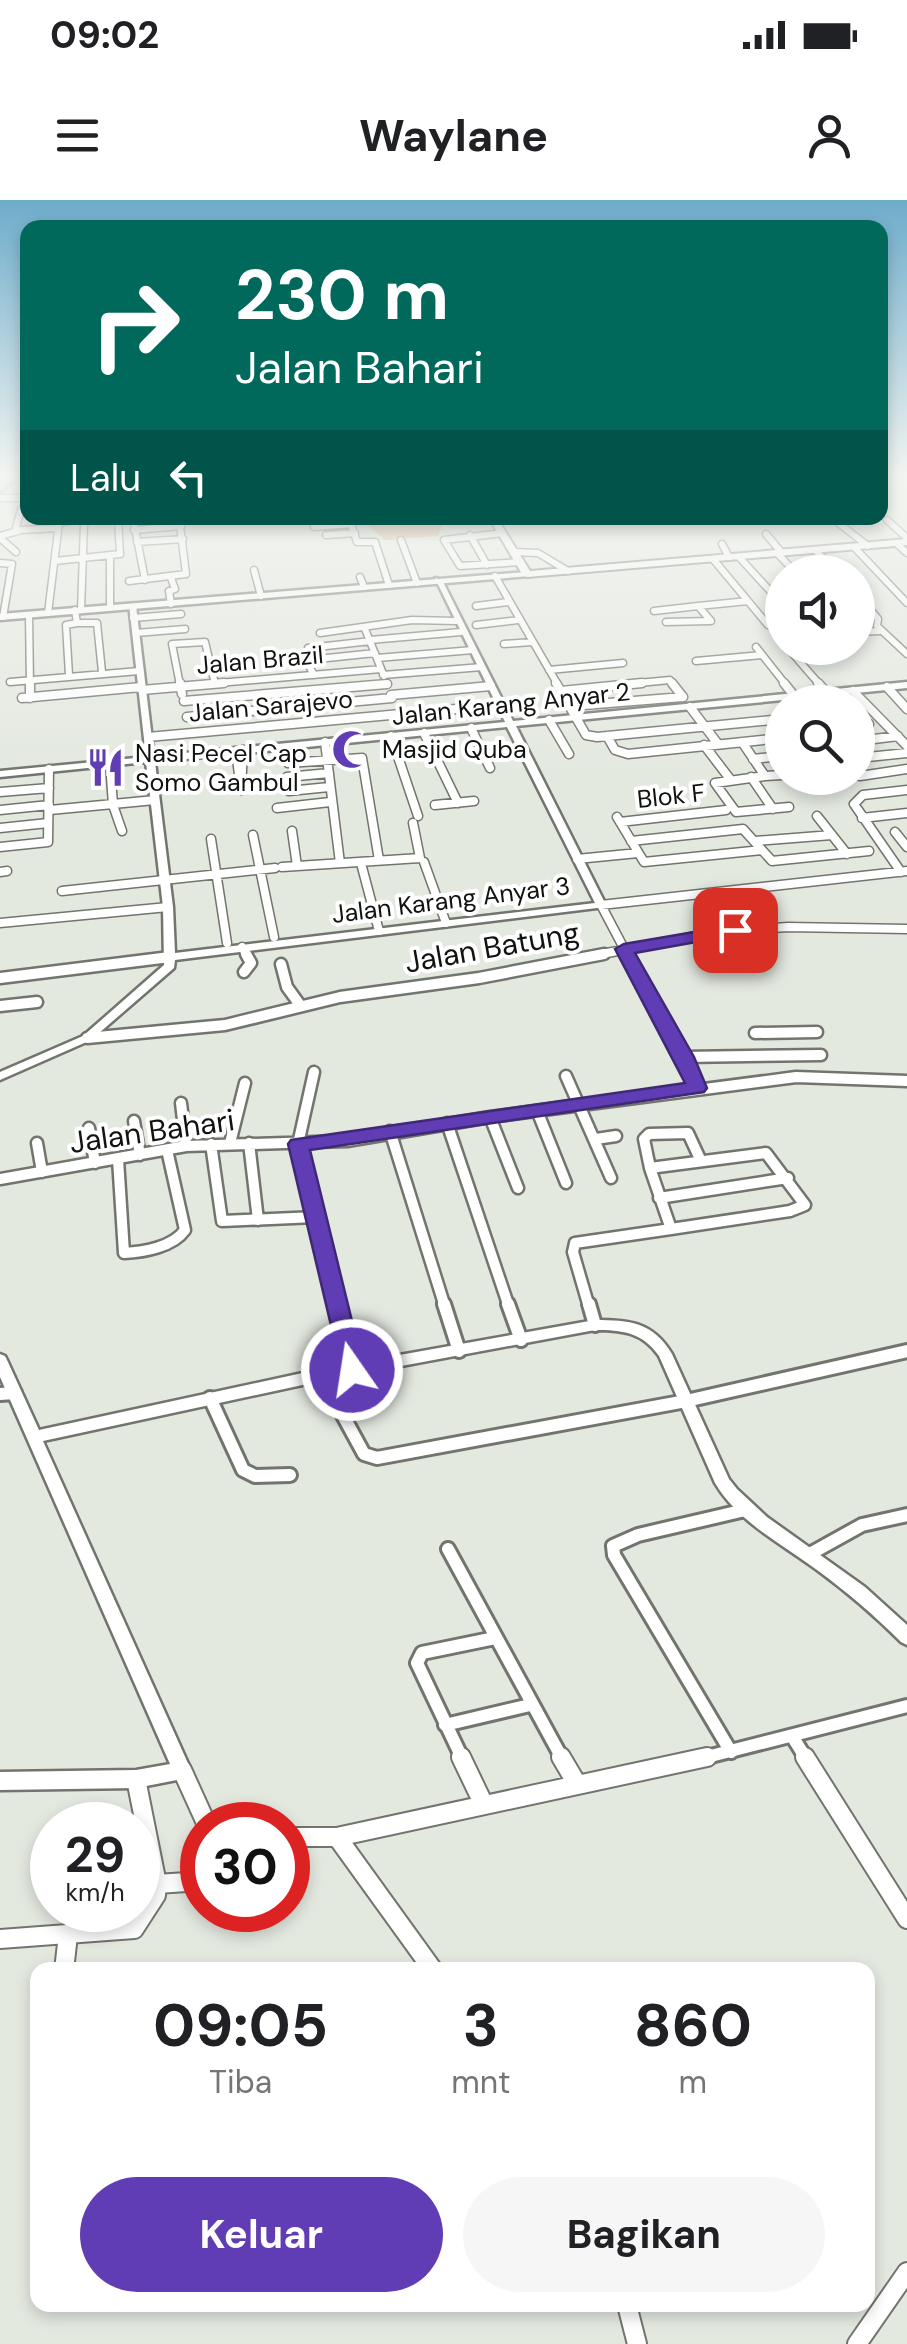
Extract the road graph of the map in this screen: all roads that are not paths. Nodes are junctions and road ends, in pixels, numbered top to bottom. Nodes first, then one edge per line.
1 (10, 574) edge
2 (53, 574) edge
3 (82, 574) edge
4 (110, 574) edge
5 (144, 574) edge
6 (186, 574) edge
7 (255, 574) edge
8 (385, 574) edge
9 (414, 574) edge
10 (527, 574) edge
11 (726, 574) edge
12 (880, 574) edge
13 (495, 576) junction
14 (360, 577) dead end
15 (170, 578) junction
16 (160, 579) junction
17 (145, 580) junction
18 (438, 580) junction
19 (129, 582) dead end
20 (417, 582) junction
21 (388, 585) junction
22 (364, 588) junction
23 (168, 591) junction
24 (261, 596) junction
25 (748, 601) junction
26 (508, 602) junction
27 (907, 603) edge
28 (476, 606) dead end
29 (698, 606) junction
30 (177, 607) junction
31 (110, 608) junction
32 (78, 610) junction
33 (654, 611) dead end
34 (133, 612) junction
35 (48, 613) junction
36 (29, 614) junction
37 (875, 615) edge
38 (2, 617) edge
39 (518, 620) junction
40 (765, 621) edge
41 (666, 622) dead end
42 (77, 623) junction
43 (476, 624) dead end
44 (459, 626) junction
45 (185, 629) junction
46 (365, 629) junction
47 (875, 630) edge
48 (880, 630) junction
49 (136, 633) junction
50 (320, 633) dead end
51 (370, 641) junction
52 (532, 642) junction
53 (189, 643) junction
54 (504, 644) dead end
55 (473, 650) junction
56 (907, 654) edge
57 (376, 656) junction
58 (308, 660) junction
59 (696, 661) dead end
60 (623, 663) dead end
61 (803, 665) edge
62 (482, 668) junction
63 (139, 670) junction
64 (548, 670) junction
65 (102, 672) dead end
66 (69, 674) dead end
67 (314, 675) junction
68 (384, 676) junction
69 (30, 680) junction
70 (258, 680) junction
71 (10, 682) dead end
72 (214, 684) junction
73 (784, 685) edge
74 (820, 685) edge
75 (907, 685) edge
76 (491, 686) junction
77 (181, 687) junction
78 (887, 687) junction
79 (875, 688) edge
80 (142, 689) junction
81 (561, 690) junction
82 (260, 694) junction
83 (392, 697) junction
84 (184, 701) junction
85 (765, 702) edge
86 (500, 705) junction
87 (572, 706) junction
88 (694, 706) junction
89 (907, 708) edge
90 (264, 710) junction
91 (875, 713) edge
92 (398, 715) junction
93 (187, 717) junction
94 (576, 718) junction
95 (549, 720) junction
96 (765, 720) edge
97 (510, 724) junction
98 (268, 725) junction
99 (708, 725) junction
100 (471, 728) junction
101 (190, 732) junction
102 (424, 733) junction
103 (406, 734) junction
104 (391, 736) junction
105 (608, 736) junction
106 (898, 736) junction
107 (148, 737) junction
108 (875, 739) edge
109 (765, 740) edge
110 (324, 742) junction
111 (742, 742) junction
112 (721, 744) junction
113 (704, 745) junction
114 (274, 747) junction
115 (907, 749) edge
116 (568, 754) dead end
117 (875, 755) edge
118 (765, 757) edge
119 (754, 758) junction
120 (150, 759) junction
121 (328, 759) junction
122 (110, 763) junction
123 (288, 763) dead end
124 (490, 768) dead end
125 (49, 769) junction
126 (907, 769) edge
127 (328, 773) junction
128 (875, 773) edge
129 (0, 774) edge
130 (765, 776) joint
131 (287, 777) dead end
132 (750, 777) junction
133 (730, 780) junction
134 (329, 787) junction
135 (49, 788) junction
136 (907, 790) edge
137 (0, 792) edge
138 (289, 792) dead end
139 (875, 794) edge
140 (871, 795) edge
141 (155, 800) junction
142 (474, 801) dead end
143 (330, 802) junction
144 (458, 803) junction
145 (113, 804) junction
146 (435, 805) dead end
147 (788, 807) dead end
148 (49, 808) junction
149 (278, 808) dead end
150 (773, 808) junction
151 (0, 810) edge
152 (726, 810) dead end
153 (707, 812) junction
154 (907, 814) edge
155 (817, 816) dead end
156 (862, 818) junction
157 (48, 823) junction
158 (0, 828) edge
159 (122, 831) dead end
160 (292, 831) dead end
161 (721, 831) junction
162 (895, 832) dead end
163 (702, 834) junction
164 (253, 835) dead end
165 (832, 835) junction
166 (211, 840) dead end
167 (755, 840) junction
168 (631, 841) junction
169 (907, 846) edge
170 (0, 847) edge
171 (762, 850) junction
172 (869, 852) dead end
173 (638, 853) junction
174 (847, 854) junction
175 (716, 855) junction
176 (819, 858) junction
177 (577, 859) junction
178 (379, 860) junction
179 (424, 862) dead end
180 (340, 863) junction
181 (297, 866) junction
182 (362, 867) dead end
183 (260, 870) junction
184 (904, 872) edge
185 (217, 875) junction
186 (840, 879) junction
187 (165, 880) junction
188 (62, 891) dead end
189 (601, 905) junction
190 (168, 907) junction
191 (446, 923) junction
192 (1, 925) edge
193 (907, 929) edge
194 (379, 931) junction
195 (274, 937) dead end
196 (227, 943) dead end
197 (242, 947) junction
198 (624, 949) junction
199 (170, 956) junction
200 (281, 964) dead end
201 (244, 972) dead end
202 (0, 978) edge
203 (37, 1002) dead end
204 (0, 1006) edge
205 (300, 1006) junction
206 (788, 1032) junction
207 (816, 1032) dead end
208 (755, 1033) dead end
209 (87, 1038) junction
210 (821, 1054) dead end
211 (792, 1056) junction
212 (684, 1057) junction
213 (314, 1072) dead end
214 (0, 1076) edge
215 (566, 1076) dead end
216 (796, 1077) junction
217 (907, 1081) edge
218 (245, 1083) dead end
219 (697, 1088) junction
220 (180, 1103) dead end
221 (578, 1106) junction
222 (538, 1113) junction
223 (490, 1117) junction
224 (134, 1121) dead end
225 (448, 1123) junction
226 (89, 1128) dead end
227 (390, 1131) junction
228 (616, 1136) dead end
229 (596, 1139) junction
230 (37, 1142) dead end
231 (249, 1142) junction
232 (230, 1143) junction
233 (210, 1144) junction
234 (298, 1144) junction
235 (186, 1146) junction
236 (166, 1150) junction
237 (140, 1155) junction
238 (118, 1159) junction
239 (700, 1159) junction
240 (95, 1163) junction
241 (650, 1168) junction
242 (42, 1172) junction
243 (611, 1178) dead end
244 (788, 1178) junction
245 (0, 1179) edge
246 (566, 1183) dead end
247 (518, 1188) dead end
248 (659, 1198) junction
249 (316, 1217) junction
250 (258, 1220) junction
251 (670, 1229) junction
252 (595, 1325) junction
253 (521, 1340) junction
254 (459, 1351) junction
255 (907, 1351) edge
256 (1, 1365) edge
257 (352, 1370) junction
258 (321, 1376) junction
259 (8, 1394) edge
260 (210, 1398) junction
261 (686, 1401) junction
262 (36, 1436) junction
263 (290, 1475) dead end
264 (745, 1510) junction
265 (907, 1516) edge
266 (448, 1549) dead end
267 (808, 1554) junction
268 (907, 1637) edge
269 (495, 1638) junction
270 (530, 1704) junction
271 (907, 1706) edge
272 (445, 1725) junction
273 (792, 1736) junction
274 (731, 1752) junction
275 (182, 1770) junction
276 (0, 1780) edge
277 (136, 1780) junction
278 (576, 1784) junction
279 (141, 1802) edge
280 (197, 1802) edge
281 (484, 1805) junction
282 (336, 1836) junction
283 (310, 1837) edge
284 (907, 1919) edge
285 (108, 1932) edge
286 (68, 1935) junction
287 (0, 1938) edge
288 (65, 1962) edge
289 (427, 1962) edge
290 (907, 2272) edge
291 (630, 2312) edge
292 (637, 2344) edge
293 (857, 2344) edge

1 - 38 street
2 - 35 street
3 - 32 street
4 - 31 street
5 - 17 street
6 - 15 street
7 - 24 street
8 - 21 street
9 - 20 street
10 - 13 main road
11 - 25 street
12 - 27 street
13 - 18 main road
13 - 26 street
14 - 22 street
15 - 16 street
15 - 23 street
16 - 17 street
16 - 23 street
17 - 19 street
18 - 20 main road
18 - 44 street
20 - 21 main road
21 - 22 main road
22 - 24 main road
23 - 30 street
24 - 30 main road
25 - 29 street
25 - 40 street
26 - 28 street
26 - 39 street
29 - 33 street
29 - 41 street
30 - 34 main road
30 - 45 street
31 - 32 main road
31 - 34 main road
32 - 35 main road
32 - 42 street
34 - 49 street
35 - 36 main road
36 - 38 main road
36 - 69 street
37 - 48 street
39 - 43 street
39 - 52 street
42 - 65 street
42 - 66 street
44 - 46 street
44 - 51 street
44 - 55 street
45 - 49 street
45 - 53 street
46 - 50 street
46 - 51 street
47 - 48 street
48 - 56 street
49 - 63 street
51 - 57 street
51 - 58 street
52 - 54 street
52 - 64 street
53 - 72 street
53 - 77 street
55 - 57 street
55 - 62 street
57 - 58 street
57 - 68 street
58 - 67 street
59 - 73 street
60 - 64 street
61 - 74 street
62 - 68 street
62 - 76 street
63 - 69 street
63 - 80 street
64 - 81 street
67 - 68 street, Jalan Brazil
67 - 70 street, Jalan Brazil
68 - 82 street
68 - 83 street
69 - 71 street
69 - 80 street, Jalan Brazil
70 - 72 street, Jalan Brazil
70 - 82 street
72 - 77 street, Jalan Brazil
75 - 78 street, Jalan Karang Anyar 2
76 - 83 street
76 - 86 street
77 - 80 street, Jalan Brazil
77 - 84 street
78 - 79 street, Jalan Karang Anyar 2
78 - 89 street
80 - 107 street
81 - 87 street
81 - 87 street
82 - 84 street
82 - 90 street
83 - 90 street
83 - 92 street
84 - 93 street
85 - 88 street, Jalan Karang Anyar 2
86 - 92 street, Jalan Sarajevo
86 - 97 street
87 - 94 street
88 - 94 street, Jalan Karang Anyar 2
88 - 99 street
90 - 93 street
90 - 98 street
91 - 106 street
92 - 98 street, Jalan Sarajevo
92 - 103 street
93 - 101 street
94 - 95 street, Jalan Karang Anyar 2
94 - 105 street
95 - 97 street, Jalan Karang Anyar 2
95 - 116 street
96 - 99 street
97 - 100 street, Jalan Karang Anyar 2
97 - 177 street
98 - 101 street, Jalan Sarajevo
98 - 114 street
99 - 105 street
99 - 112 street
100 - 102 street, Jalan Karang Anyar 2
100 - 124 street
101 - 107 street, Jalan Sarajevo
102 - 103 street, Jalan Karang Anyar 2
102 - 144 street
103 - 104 street, Jalan Karang Anyar 2
104 - 110 street, Jalan Karang Anyar 2
104 - 178 street
105 - 113 street
106 - 108 street
106 - 115 street
107 - 120 street
109 - 111 street
110 - 114 street, Jalan Karang Anyar 2
110 - 121 street
111 - 112 street
111 - 119 street
112 - 113 street
113 - 133 street
114 - 120 street, Jalan Karang Anyar 2
115 - 117 street
118 - 119 street
119 - 130 street
120 - 122 street, Jalan Karang Anyar 2
120 - 141 street
121 - 123 street
121 - 127 street
121 - 178 street
122 - 125 street, Jalan Karang Anyar 2
122 - 145 street
125 - 129 street, Jalan Karang Anyar 2
125 - 135 street
126 - 128 street
127 - 131 street
127 - 134 street
130 - 132 street
132 - 133 street
132 - 150 street
133 - 150 street
134 - 138 street
134 - 143 street
135 - 137 street
135 - 148 street
136 - 139 street
140 - 156 street
141 - 145 street
141 - 187 street
142 - 144 street
143 - 149 street
143 - 180 street
144 - 146 street
145 - 148 street
145 - 159 street
147 - 150 street
148 - 151 street
148 - 157 street
152 - 153 street, Blok F
153 - 161 street
153 - 168 street, Blok F
154 - 156 street
155 - 165 street
156 - 184 street
157 - 158 street
157 - 170 street
160 - 181 street
161 - 163 street
161 - 167 street
162 - 169 street
163 - 168 street
163 - 175 street
164 - 183 street
165 - 167 street
165 - 174 street
166 - 185 street
167 - 171 street
168 - 173 street
171 - 175 street
171 - 176 street
172 - 174 street
173 - 175 street
173 - 177 street
174 - 176 street
176 - 186 street
177 - 189 street
178 - 180 street
179 - 191 street
180 - 181 street
181 - 183 street
182 - 194 street
183 - 185 street
183 - 195 street
184 - 186 street, Jalan Karang Anyar 3
185 - 187 street
185 - 196 street
186 - 189 street, Jalan Karang Anyar 3
187 - 188 street
187 - 190 street
189 - 191 street, Jalan Karang Anyar 3
189 - 198 street
190 - 192 street
190 - 199 street
191 - 194 street, Jalan Karang Anyar 3
193 - 198 street, Jalan Batung
194 - 197 street, Jalan Karang Anyar 3
197 - 199 street, Jalan Karang Anyar 3
197 - 201 street
198 - 205 street, Jalan Batung
198 - 212 street
199 - 202 street, Jalan Karang Anyar 3
199 - 209 street
200 - 205 street
203 - 204 street
205 - 209 street, Jalan Batung
206 - 207 street
206 - 208 street
206 - 211 street
209 - 214 street
210 - 211 street
211 - 212 street
211 - 216 street
212 - 219 street
213 - 234 street
215 - 221 street
216 - 217 street, Jalan Bahari
216 - 219 street, Jalan Bahari
218 - 232 street
219 - 221 street, Jalan Bahari
220 - 235 street
221 - 222 street, Jalan Bahari
221 - 229 street
222 - 223 street, Jalan Bahari
222 - 246 street
223 - 225 street, Jalan Bahari
223 - 247 street
224 - 237 street
225 - 227 street, Jalan Bahari
225 - 253 street
226 - 240 street
227 - 234 street, Jalan Bahari
227 - 254 street
228 - 229 street
229 - 243 street
230 - 242 street
231 - 232 street, Jalan Bahari
231 - 234 street, Jalan Bahari
231 - 250 street
232 - 233 street, Jalan Bahari
233 - 235 street, Jalan Bahari
233 - 250 street
234 - 249 street
235 - 236 street, Jalan Bahari
236 - 237 street, Jalan Bahari
236 - 238 street
237 - 238 street, Jalan Bahari
238 - 240 street, Jalan Bahari
239 - 241 street
239 - 241 street
239 - 244 street
240 - 242 street, Jalan Bahari
241 - 248 street
242 - 245 street, Jalan Bahari
244 - 248 street
244 - 251 street
248 - 251 street
249 - 250 street
249 - 257 street
251 - 252 street
252 - 253 street
252 - 261 street
253 - 254 street
254 - 257 street
255 - 261 street
256 - 259 street
257 - 258 street
258 - 260 street
258 - 261 street
259 - 262 street
260 - 262 street
260 - 263 street
261 - 264 street
262 - 275 street
264 - 267 street
264 - 274 street
265 - 267 street
266 - 269 street
267 - 268 street
269 - 270 street
269 - 272 street
270 - 272 street
270 - 278 street
271 - 273 street
272 - 281 street
273 - 274 street
273 - 284 street
274 - 278 street
275 - 277 street
275 - 280 street
276 - 277 street
277 - 279 street
278 - 281 street
281 - 282 street
282 - 283 street
282 - 289 street
285 - 286 street
286 - 287 street
286 - 288 street
290 - 293 street
291 - 292 street

